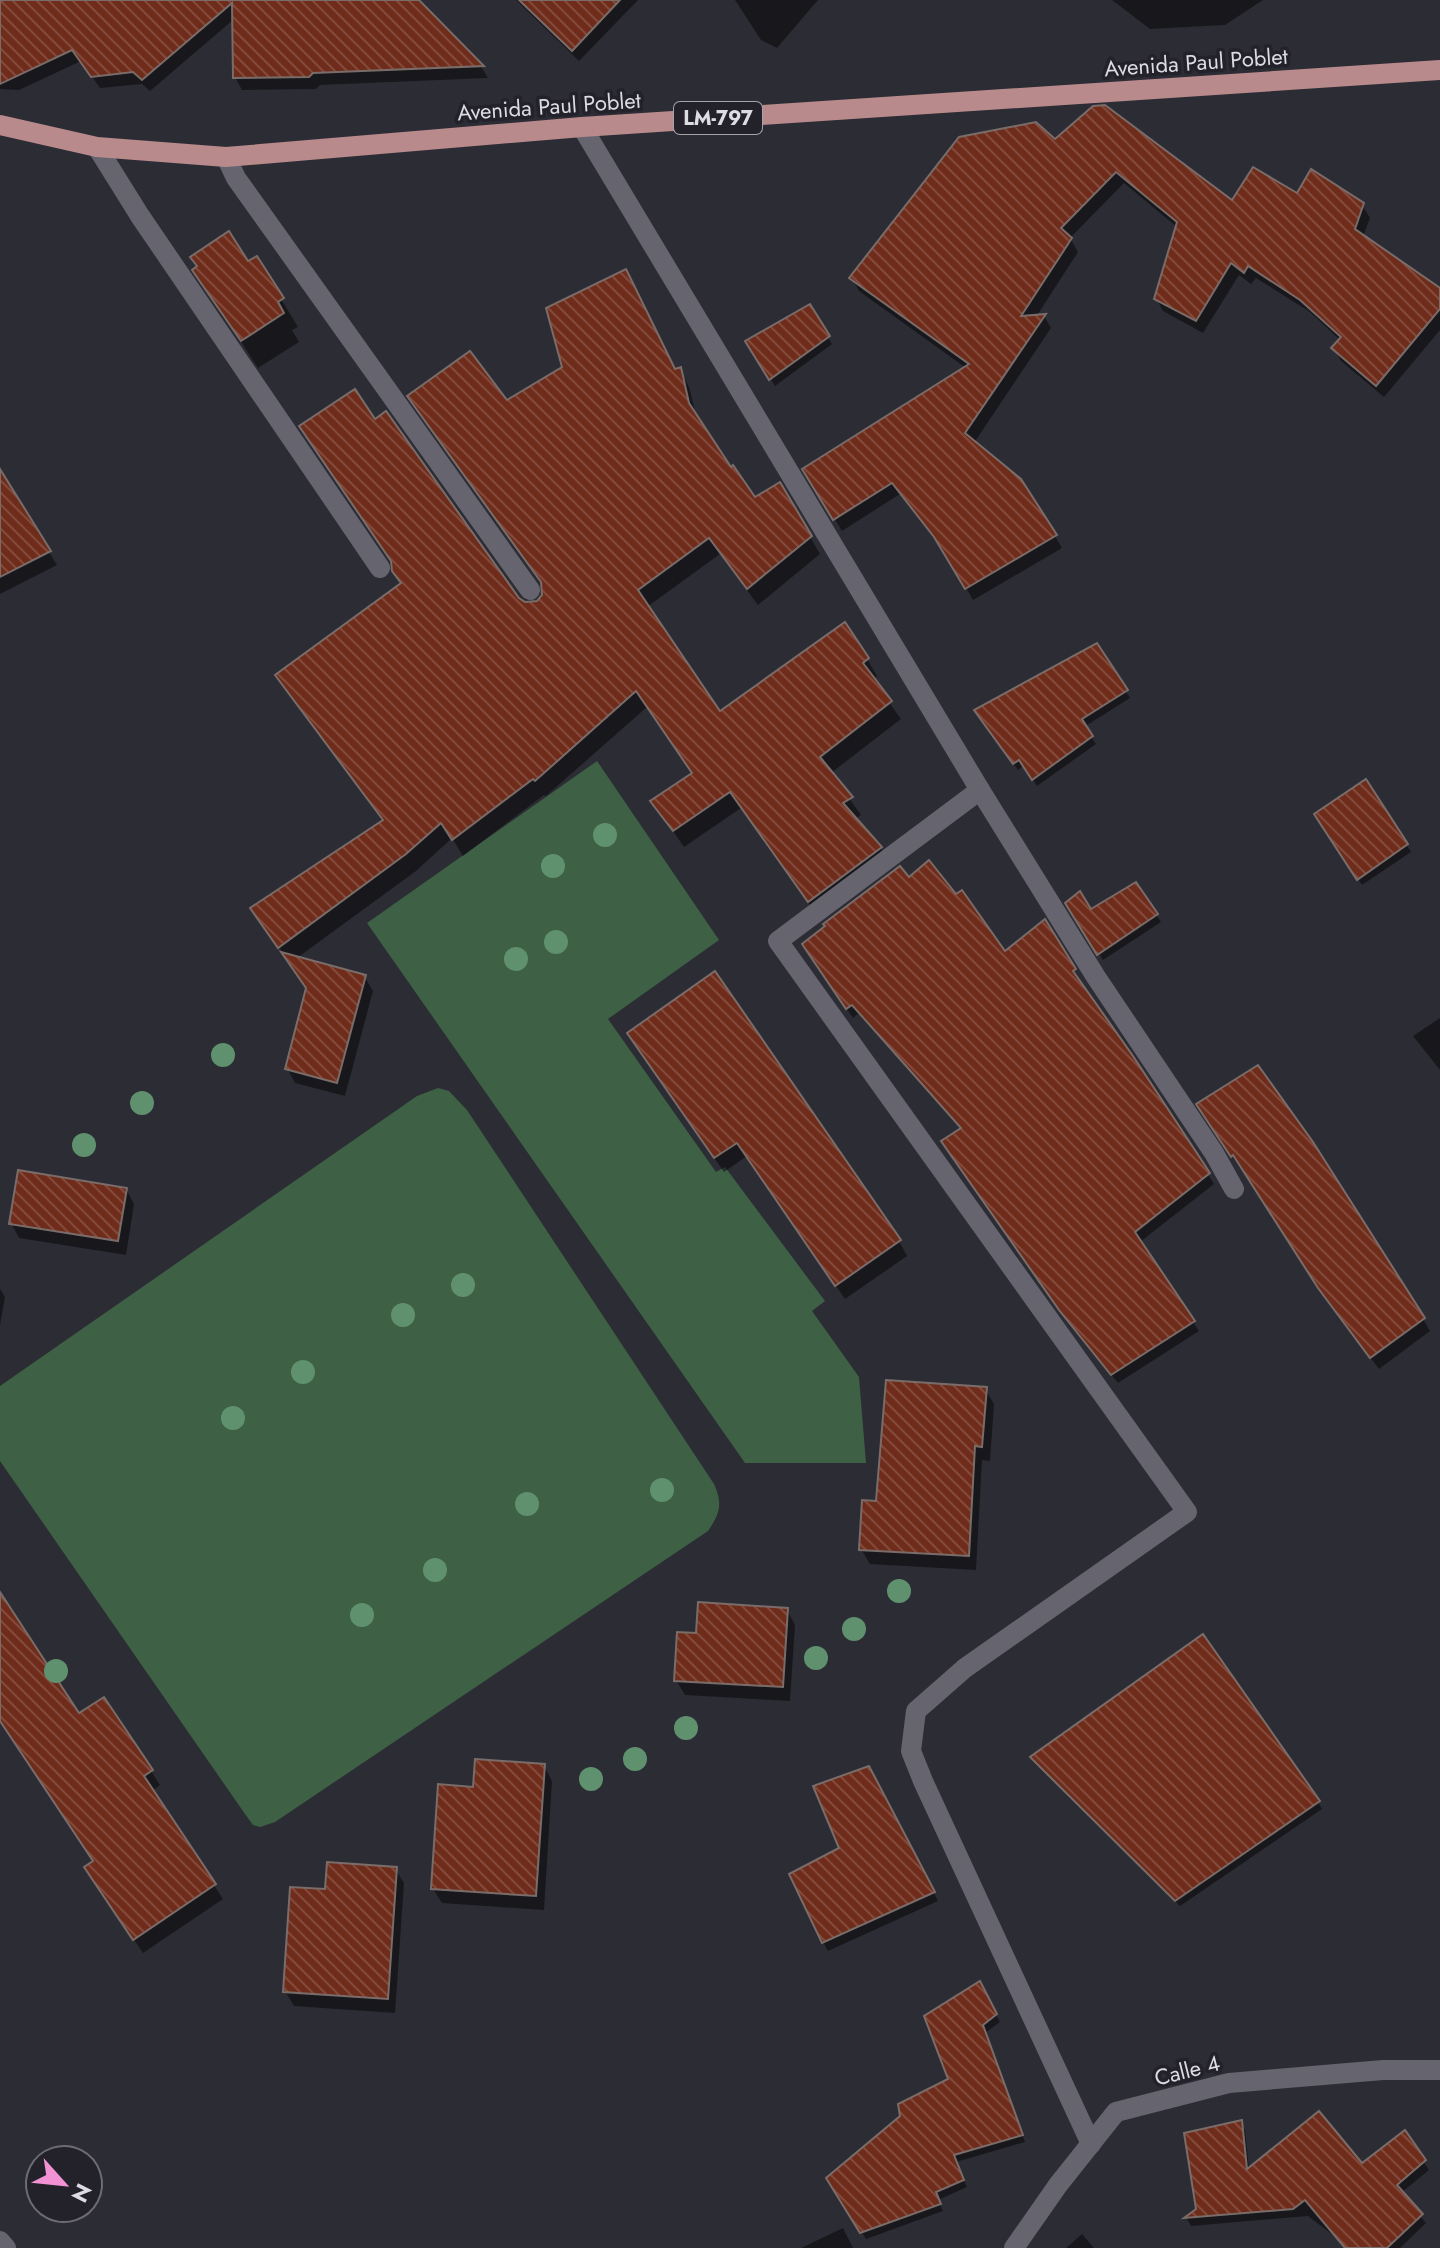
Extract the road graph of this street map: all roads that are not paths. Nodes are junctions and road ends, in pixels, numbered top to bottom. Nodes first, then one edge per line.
1 (1440, 70) edge
2 (0, 125) edge
3 (582, 127) junction
4 (97, 147) junction
5 (226, 157) junction
6 (380, 568) dead end
7 (530, 590) dead end
8 (980, 790) junction
9 (1234, 1189) dead end
10 (1440, 2070) edge
11 (1091, 2144) junction
12 (0, 2241) edge
13 (6, 2248) edge
14 (1014, 2248) edge

1 - 3 main road, Avenida Paul Poblet / LM-797
2 - 4 main road, Avenida Paul Poblet / LM-797
3 - 5 main road, Avenida Paul Poblet / LM-797
3 - 8 street
4 - 5 main road, Avenida Paul Poblet / LM-797
4 - 6 street
5 - 7 street
8 - 9 street
8 - 11 street
10 - 11 street, Calle 4
11 - 14 street, Calle 4
12 - 13 street

